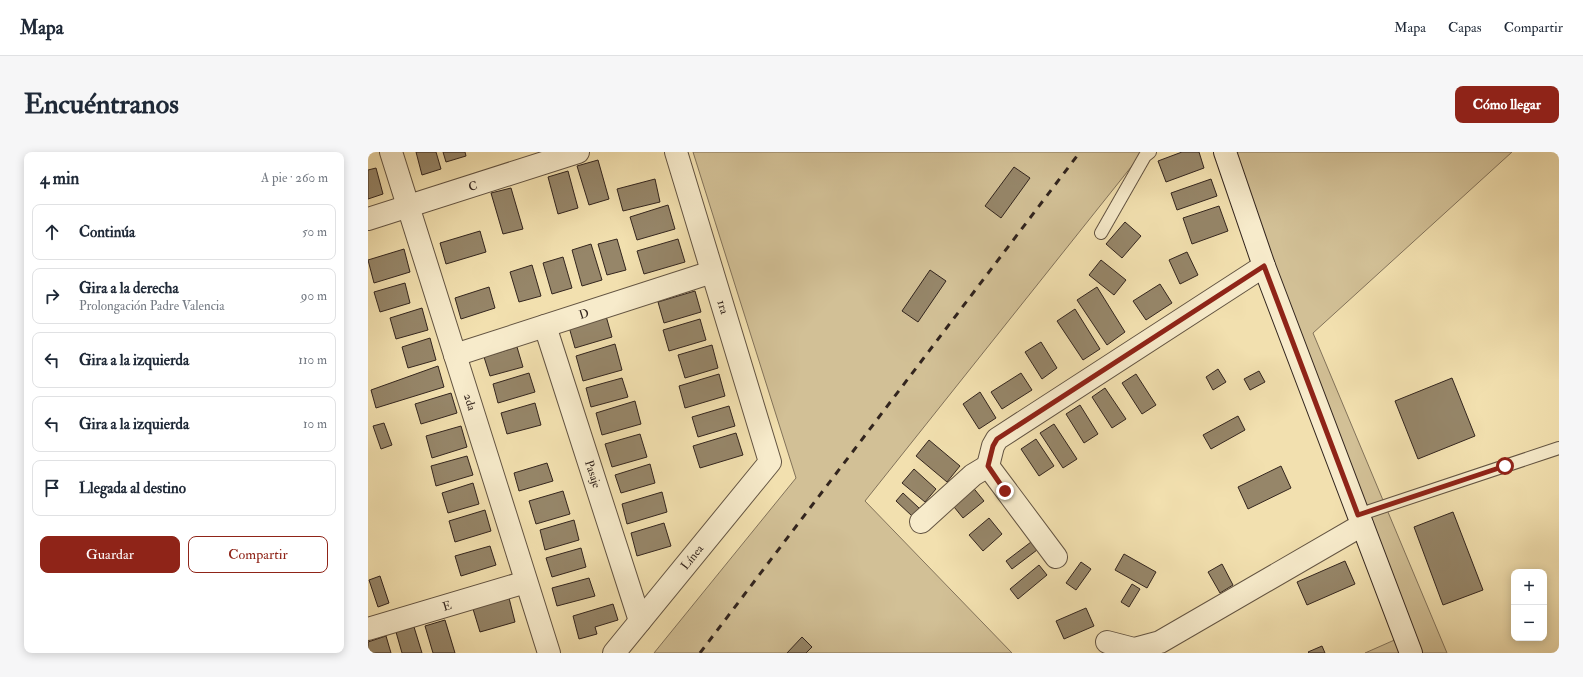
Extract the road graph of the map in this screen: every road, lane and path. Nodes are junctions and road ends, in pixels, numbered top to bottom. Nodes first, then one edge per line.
1 (391, 152) edge
2 (578, 152) edge
3 (676, 152) edge
4 (1150, 152) edge
5 (1225, 152) edge
6 (408, 206) junction
7 (368, 219) edge
8 (1102, 232) dead end
9 (1264, 266) junction
10 (712, 272) junction
11 (546, 326) junction
12 (455, 355) junction
13 (1559, 448) edge
14 (770, 462) joint
15 (988, 466) junction
16 (1360, 520) junction
17 (921, 522) dead end
18 (1056, 557) dead end
19 (526, 582) junction
20 (640, 621) junction
21 (368, 629) edge
22 (1107, 642) dead end
23 (549, 653) edge
24 (614, 653) edge
25 (1411, 653) edge

1 - 6 street, 2da
2 - 6 street, C
3 - 10 street, 1ra
4 - 8 lane
5 - 9 street
6 - 7 street, C
6 - 12 street, 2da
9 - 15 street
9 - 16 street
10 - 11 street, D
10 - 14 street, 1ra
11 - 12 street, D
11 - 20 street, Pasaje
12 - 19 street, 2da
13 - 16 lane
14 - 20 street, Línea
15 - 17 street
15 - 18 street
16 - 22 street
16 - 25 street
19 - 21 street, E
19 - 23 street, 2da
20 - 24 street, Línea

